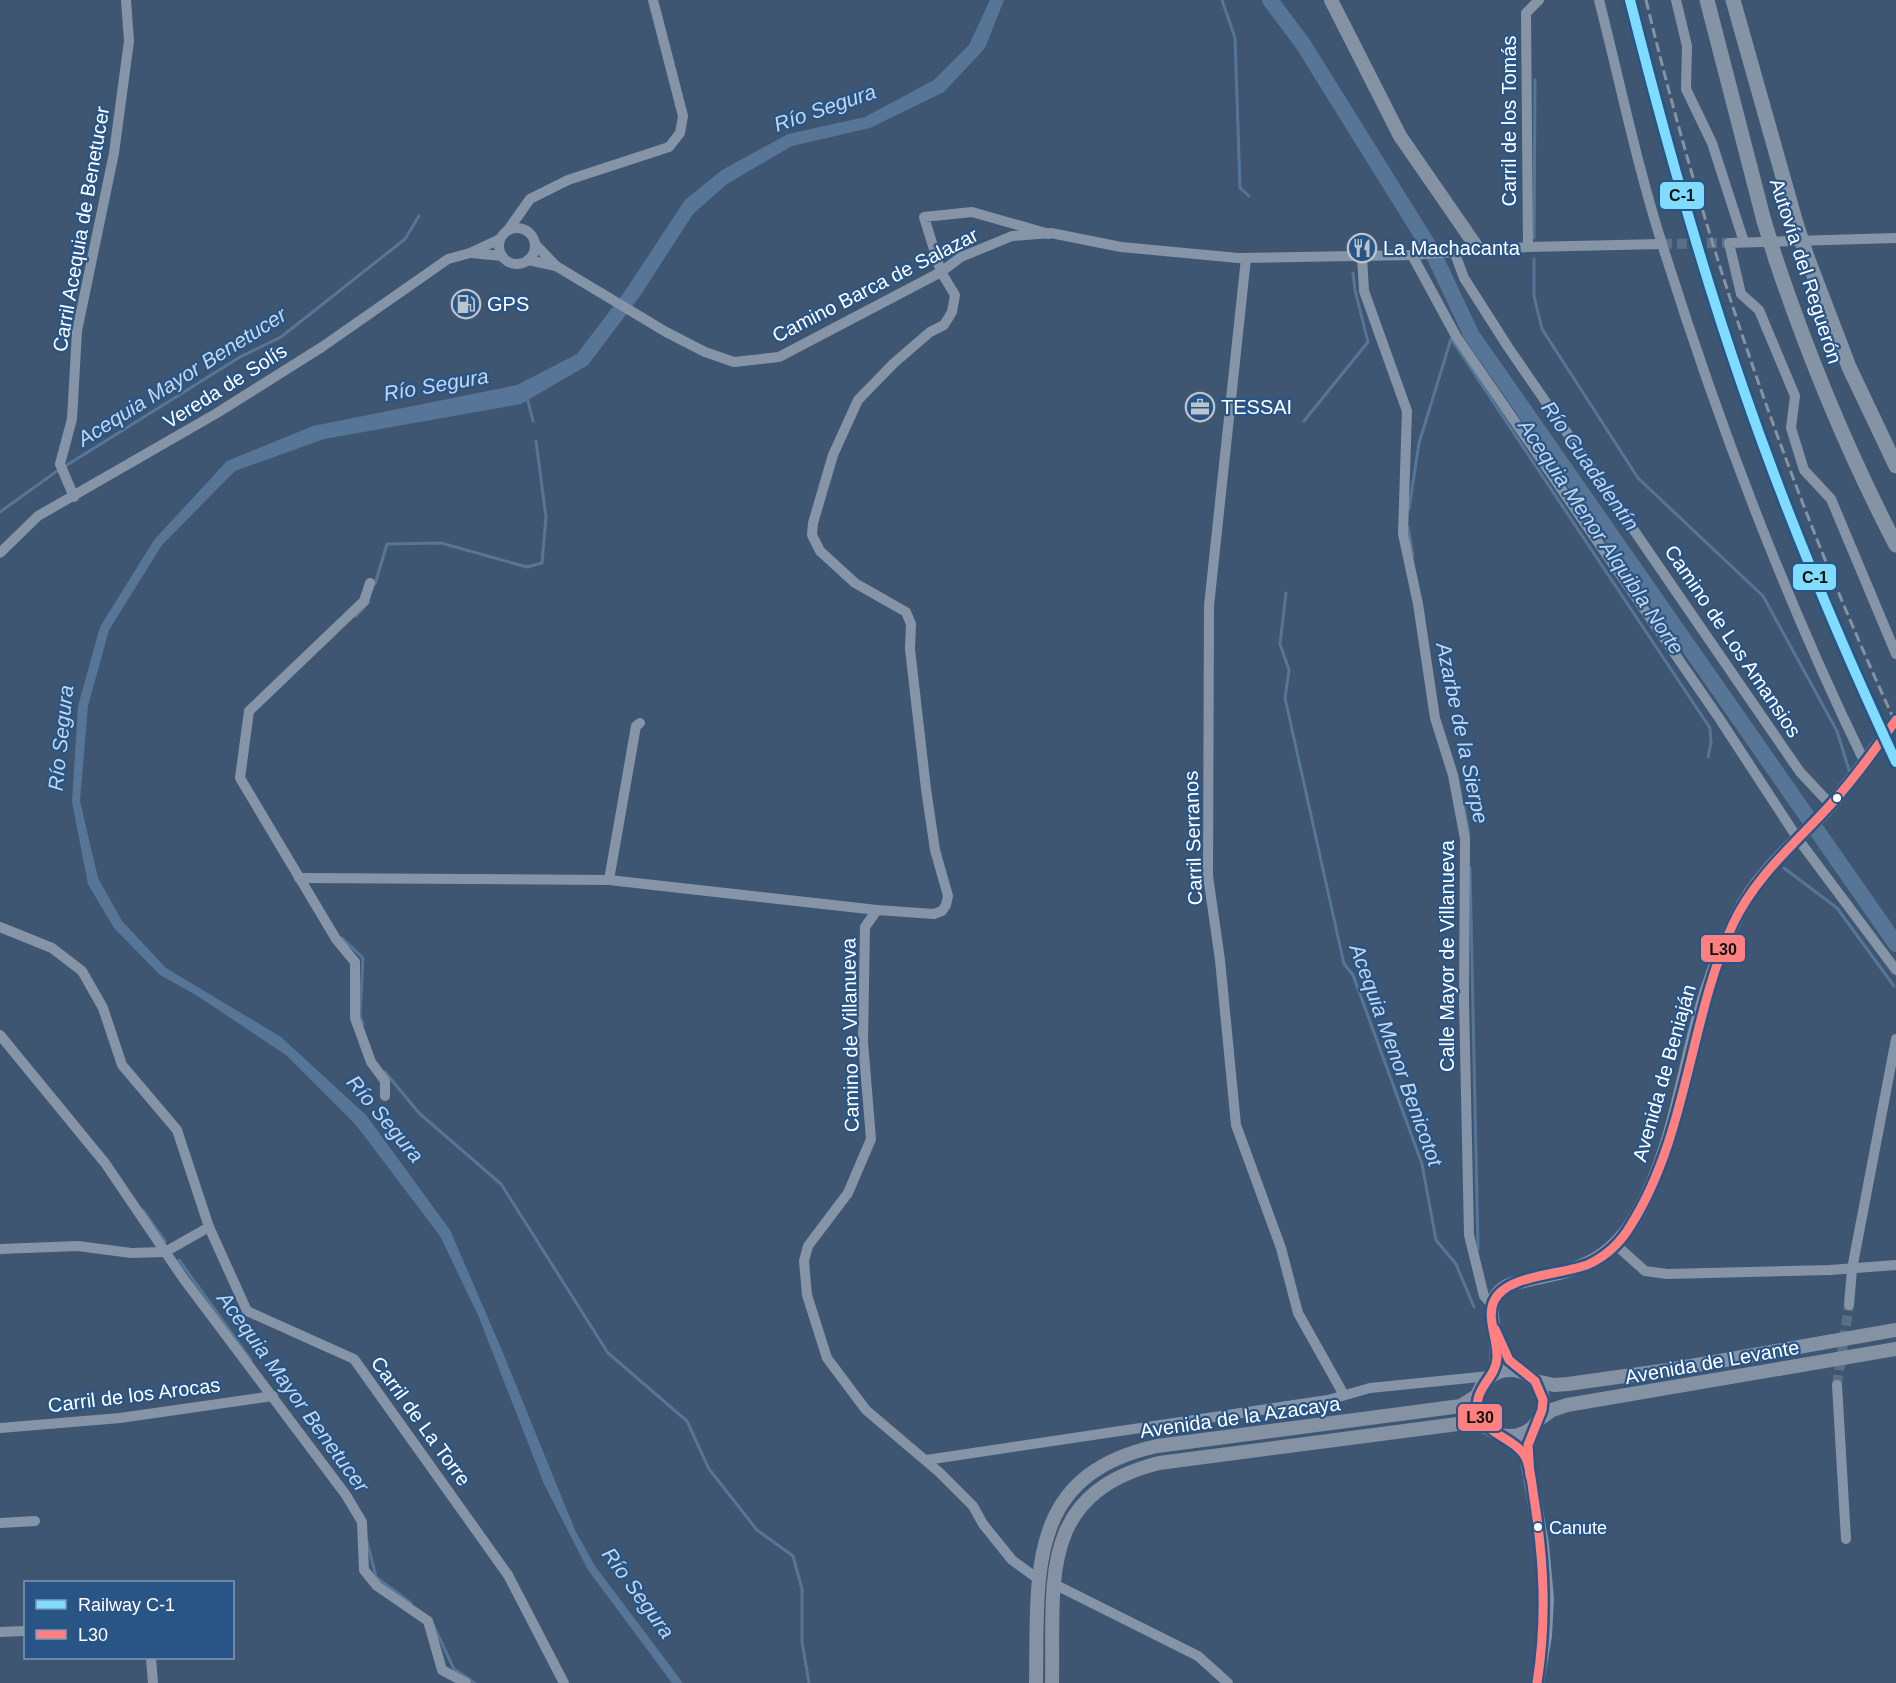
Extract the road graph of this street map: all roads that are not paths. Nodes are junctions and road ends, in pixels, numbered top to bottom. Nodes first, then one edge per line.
1 (126, 0) edge
2 (653, 0) edge
3 (1331, 0) edge
4 (1539, 0) edge
5 (1599, 0) edge
6 (1676, 0) edge
7 (1707, 0) edge
8 (1733, 0) edge
9 (530, 199) junction
10 (508, 230) junction
11 (525, 230) junction
12 (1049, 234) junction
13 (1896, 238) edge
14 (500, 239) junction
15 (1744, 242) junction
16 (535, 244) junction
17 (1662, 244) junction
18 (1528, 247) junction
19 (1478, 249) junction
20 (1454, 251) junction
21 (470, 253) junction
22 (1412, 255) junction
23 (502, 256) junction
24 (1362, 256) junction
25 (1246, 258) junction
26 (528, 260) junction
27 (556, 266) junction
28 (941, 272) junction
29 (1896, 466) edge
30 (74, 497) junction
31 (1896, 544) edge
32 (0, 553) edge
33 (370, 584) dead end
34 (1896, 654) edge
35 (640, 723) dead end
36 (1876, 747) tunnel mouth
37 (1865, 763) junction
38 (1828, 808) junction
39 (1800, 837) junction
40 (299, 878) junction
41 (609, 880) junction
42 (878, 910) junction
43 (0, 927) edge
44 (1896, 970) edge
45 (0, 1035) edge
46 (1896, 1039) edge
47 (384, 1096) dead end
48 (209, 1227) junction
49 (1616, 1245) junction
50 (0, 1249) edge
51 (165, 1252) junction
52 (1896, 1265) edge
53 (1852, 1269) junction
54 (1492, 1305) junction
55 (1849, 1305) tunnel mouth
56 (1896, 1330) edge
57 (1496, 1336) junction
58 (1896, 1349) edge
59 (1521, 1372) junction
60 (1491, 1376) junction
61 (1535, 1381) junction
62 (1837, 1385) tunnel mouth
63 (1344, 1395) junction
64 (1478, 1395) junction
65 (273, 1396) junction
66 (1536, 1423) junction
67 (1487, 1427) junction
68 (0, 1428) edge
69 (1500, 1434) junction
70 (926, 1460) junction
71 (1527, 1460) junction
72 (35, 1521) dead end
73 (0, 1523) edge
74 (1846, 1539) dead end
75 (1038, 1579) junction
76 (1054, 1584) junction
77 (24, 1631) edge
78 (0, 1632) edge
79 (151, 1659) edge
80 (153, 1683) edge
81 (466, 1683) edge
82 (564, 1683) edge
83 (1035, 1683) edge
84 (1052, 1683) edge
85 (1228, 1683) edge
86 (1537, 1683) edge

1 - 30 street, Carril Acequia de Benetucer
2 - 9 street
3 - 19 main road
4 - 18 street, Carril de los Tomás
5 - 17 street
6 - 15 street
7 - 31 highway, Autovía del Reguerón, bridge
8 - 29 highway, Autovía del Reguerón, bridge
9 - 10 street
9 - 11 street
10 - 11 street
10 - 14 street
11 - 16 street
12 - 25 street, Camino Barca de Salazar
12 - 28 street, Camino Barca de Salazar
12 - 28 street
13 - 15 street
14 - 21 street, Vereda de Solís
14 - 23 street
15 - 34 street
16 - 26 street
16 - 27 street, Camino Barca de Salazar
17 - 18 street, Camino Barca de Salazar
17 - 37 street
18 - 19 street, Camino Barca de Salazar
19 - 20 street, Camino Barca de Salazar
20 - 22 street, Camino Barca de Salazar
20 - 38 street, Camino de Los Amansios
21 - 23 street, Vereda de Solís
21 - 30 street, Vereda de Solís
22 - 24 street, Camino Barca de Salazar
22 - 39 street
23 - 26 street
24 - 25 street, Camino Barca de Salazar
24 - 54 street, Calle Mayor de Villanueva
25 - 63 street, Carril Serranos
26 - 27 street, Camino Barca de Salazar
27 - 28 street, Camino Barca de Salazar
28 - 42 street
30 - 32 street, Vereda de Solís
33 - 40 street
35 - 41 street
36 - 37 main road, Avenida de Beniaján
37 - 38 main road, Avenida de Beniaján
38 - 39 main road, Avenida de Beniaján
39 - 44 street
39 - 49 main road, Avenida de Beniaján
40 - 41 street
40 - 47 street
41 - 42 street
42 - 70 street, Camino de Villanueva
43 - 48 street, Carril de La Torre
45 - 51 street
46 - 53 street
48 - 51 street
48 - 82 street, Carril de La Torre
49 - 53 street
49 - 54 main road, Avenida de Beniaján
50 - 51 street
51 - 65 street
52 - 53 street
53 - 55 street
54 - 57 main road
56 - 61 main road, Avenida de Levante
57 - 59 main road
57 - 60 main road
58 - 66 main road, Avenida de Levante
59 - 60 main road
59 - 61 main road
60 - 63 street
60 - 64 main road
61 - 66 main road
62 - 74 street
63 - 70 street
64 - 67 main road
64 - 75 main road, Avenida de la Azacaya
65 - 68 street, Carril de los Arocas
65 - 81 street
66 - 69 main road
66 - 71 main road
67 - 69 main road
67 - 76 main road, Avenida de la Azacaya
69 - 71 main road
70 - 75 street, Camino de Villanueva
71 - 86 main road
72 - 73 street
75 - 83 main road, Avenida de la Azacaya
76 - 84 main road, Avenida de la Azacaya
76 - 85 street
77 - 78 street
79 - 80 street

